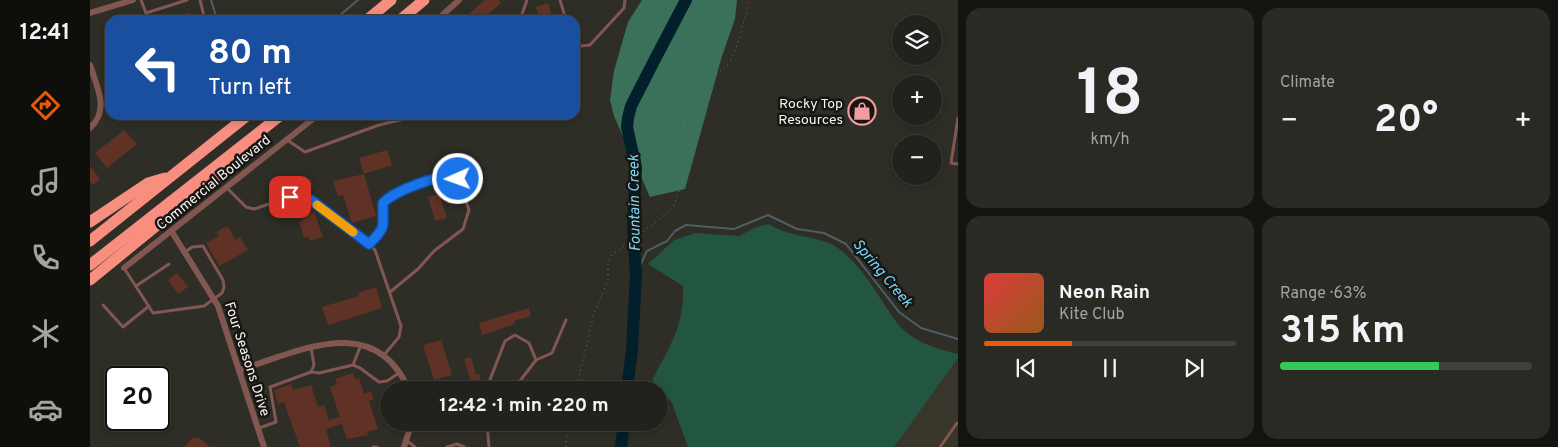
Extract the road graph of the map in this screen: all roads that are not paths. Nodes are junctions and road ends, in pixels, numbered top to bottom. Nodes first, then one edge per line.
1 (133, 0) edge
2 (141, 0) edge
3 (186, 0) edge
4 (200, 0) edge
5 (391, 0) edge
6 (424, 0) edge
7 (459, 0) edge
8 (527, 0) edge
9 (560, 0) edge
10 (625, 0) edge
11 (121, 2) edge
12 (90, 13) edge
13 (146, 13) joint
14 (204, 15) edge
15 (373, 15) edge
16 (406, 15) edge
17 (442, 15) edge
18 (522, 15) edge
19 (564, 15) edge
20 (580, 45) edge
21 (90, 65) edge
22 (91, 74) edge
23 (958, 118) edge
24 (242, 120) edge
25 (274, 120) edge
26 (312, 120) edge
27 (400, 120) edge
28 (268, 125) junction
29 (90, 128) edge
30 (286, 140) junction
31 (958, 164) edge
32 (174, 175) junction
33 (227, 188) junction
34 (90, 222) edge
35 (172, 232) junction
36 (90, 241) edge
37 (369, 244) junction
38 (184, 253) junction
39 (170, 264) dead end
40 (90, 265) edge
41 (124, 268) joint
42 (90, 280) edge
43 (136, 286) junction
44 (390, 292) junction
45 (215, 298) junction
46 (103, 305) dead end
47 (149, 306) junction
48 (566, 320) dead end
49 (361, 344) junction
50 (311, 348) junction
51 (384, 355) junction
52 (536, 360) junction
53 (352, 365) junction
54 (240, 370) junction
55 (311, 372) junction
56 (400, 372) junction
57 (404, 381) edge
58 (489, 381) edge
59 (520, 381) edge
60 (958, 423) edge
61 (258, 428) junction
62 (409, 431) edge
63 (488, 431) edge
64 (405, 444) edge
65 (264, 447) edge
66 (373, 447) edge
67 (377, 447) edge
68 (415, 447) edge
69 (447, 447) edge
70 (464, 447) edge
71 (489, 447) edge
72 (940, 447) edge

1 - 11 street
2 - 13 lane
3 - 13 lane
4 - 14 lane
5 - 15 highway
6 - 16 highway
7 - 17 street
8 - 18 lane
9 - 19 lane
10 - 20 lane
11 - 12 street
21 - 22 street
22 - 29 street
23 - 31 lane
24 - 32 highway
25 - 28 highway
26 - 30 street, Commercial Boulevard
27 - 30 lane
28 - 40 highway
28 - 42 highway
30 - 33 street, Commercial Boulevard
32 - 34 highway
32 - 36 highway
33 - 35 street, Commercial Boulevard
33 - 37 lane
35 - 38 street, Four Seasons Drive
35 - 41 street, Commercial Boulevard
37 - 44 lane
37 - 44 lane
38 - 45 street, Four Seasons Drive
38 - 45 lane
39 - 43 lane
41 - 43 lane
43 - 47 lane
44 - 51 lane
45 - 47 lane
45 - 54 street, Four Seasons Drive
46 - 47 lane
48 - 52 lane
49 - 50 street
49 - 51 street
49 - 53 lane
50 - 54 street
50 - 55 lane
51 - 56 street
52 - 58 lane
52 - 59 lane
53 - 55 lane
53 - 56 lane
54 - 61 street, Four Seasons Drive
55 - 61 lane
56 - 57 street
60 - 72 lane
61 - 65 street, Four Seasons Drive
62 - 64 street
63 - 71 lane
64 - 68 lane
66 - 67 lane
69 - 70 lane

